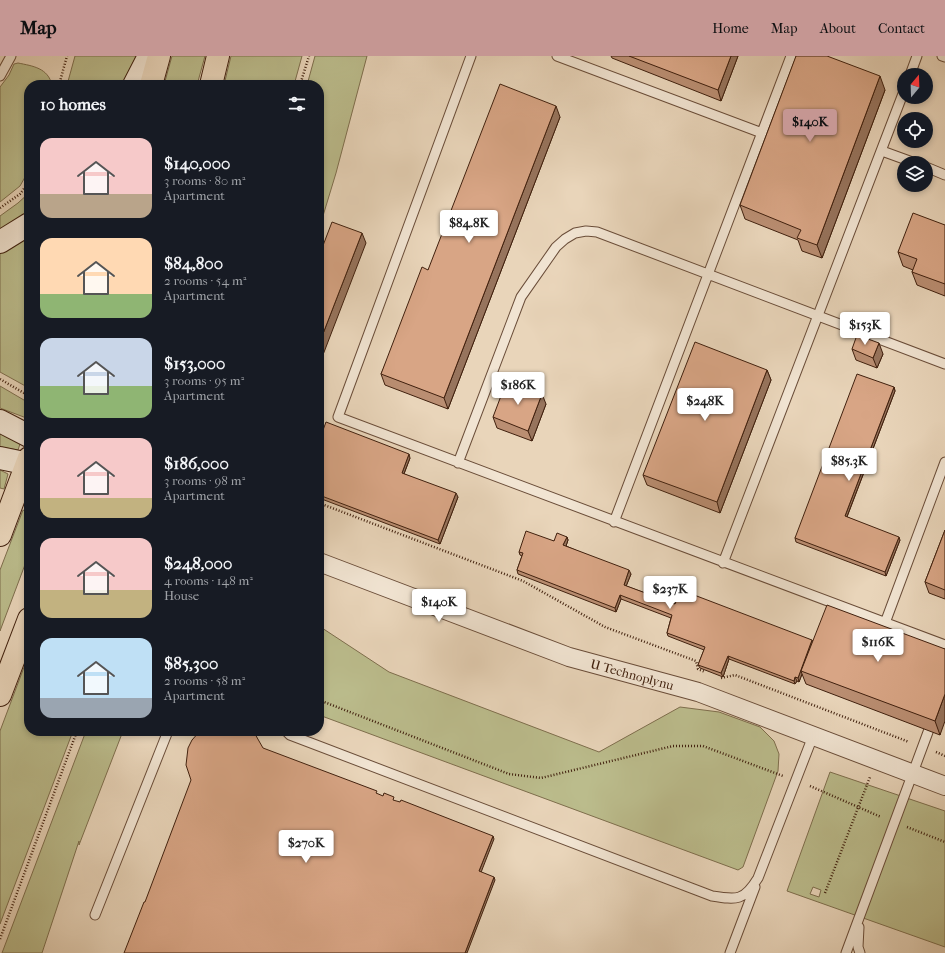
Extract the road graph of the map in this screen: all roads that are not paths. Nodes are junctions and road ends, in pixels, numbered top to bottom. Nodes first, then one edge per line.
1 (11, 56) edge
2 (149, 56) edge
3 (159, 56) edge
4 (218, 56) edge
5 (471, 56) edge
6 (557, 56) edge
7 (791, 56) edge
8 (917, 56) edge
9 (942, 56) edge
10 (945, 57) edge
11 (913, 68) edge
12 (0, 76) edge
13 (137, 80) edge
14 (152, 80) edge
15 (212, 80) edge
16 (899, 104) edge
17 (762, 133) junction
18 (882, 151) junction
19 (897, 156) edge
20 (933, 170) edge
21 (945, 175) edge
22 (24, 227) edge
23 (0, 242) edge
24 (708, 273) junction
25 (818, 315) junction
26 (945, 364) edge
27 (0, 420) edge
28 (24, 433) edge
29 (0, 458) edge
30 (24, 461) edge
31 (945, 462) edge
32 (458, 463) junction
33 (24, 472) edge
34 (614, 522) junction
35 (0, 535) edge
36 (723, 563) junction
37 (324, 564) edge
38 (885, 623) junction
39 (24, 632) edge
40 (945, 645) edge
41 (0, 695) edge
42 (931, 724) edge
43 (166, 736) edge
44 (293, 736) edge
45 (813, 736) junction
46 (913, 774) junction
47 (945, 786) edge
48 (758, 878) junction
49 (95, 915) dead end
50 (859, 919) junction
51 (730, 953) edge
52 (846, 953) edge
53 (860, 953) edge

1 - 12 lane
2 - 13 street
3 - 14 main road
4 - 15 main road
5 - 32 lane
6 - 17 lane
7 - 17 lane
8 - 11 lane
9 - 10 lane
16 - 18 lane
17 - 24 lane
18 - 19 lane
18 - 25 lane
20 - 21 lane
22 - 23 street
24 - 25 lane
24 - 32 lane
24 - 34 lane
25 - 26 lane
25 - 36 lane
27 - 28 street
29 - 30 street
31 - 38 lane
32 - 34 lane
33 - 35 main road
34 - 36 lane
36 - 38 lane
37 - 45 street, U Technoplynu
38 - 40 lane
39 - 41 main road
42 - 46 lane
43 - 49 lane
44 - 48 lane
45 - 46 street, U Technoplynu
45 - 48 lane
46 - 47 street, U Technoplynu
46 - 50 lane
48 - 51 lane
50 - 52 lane
50 - 53 lane

